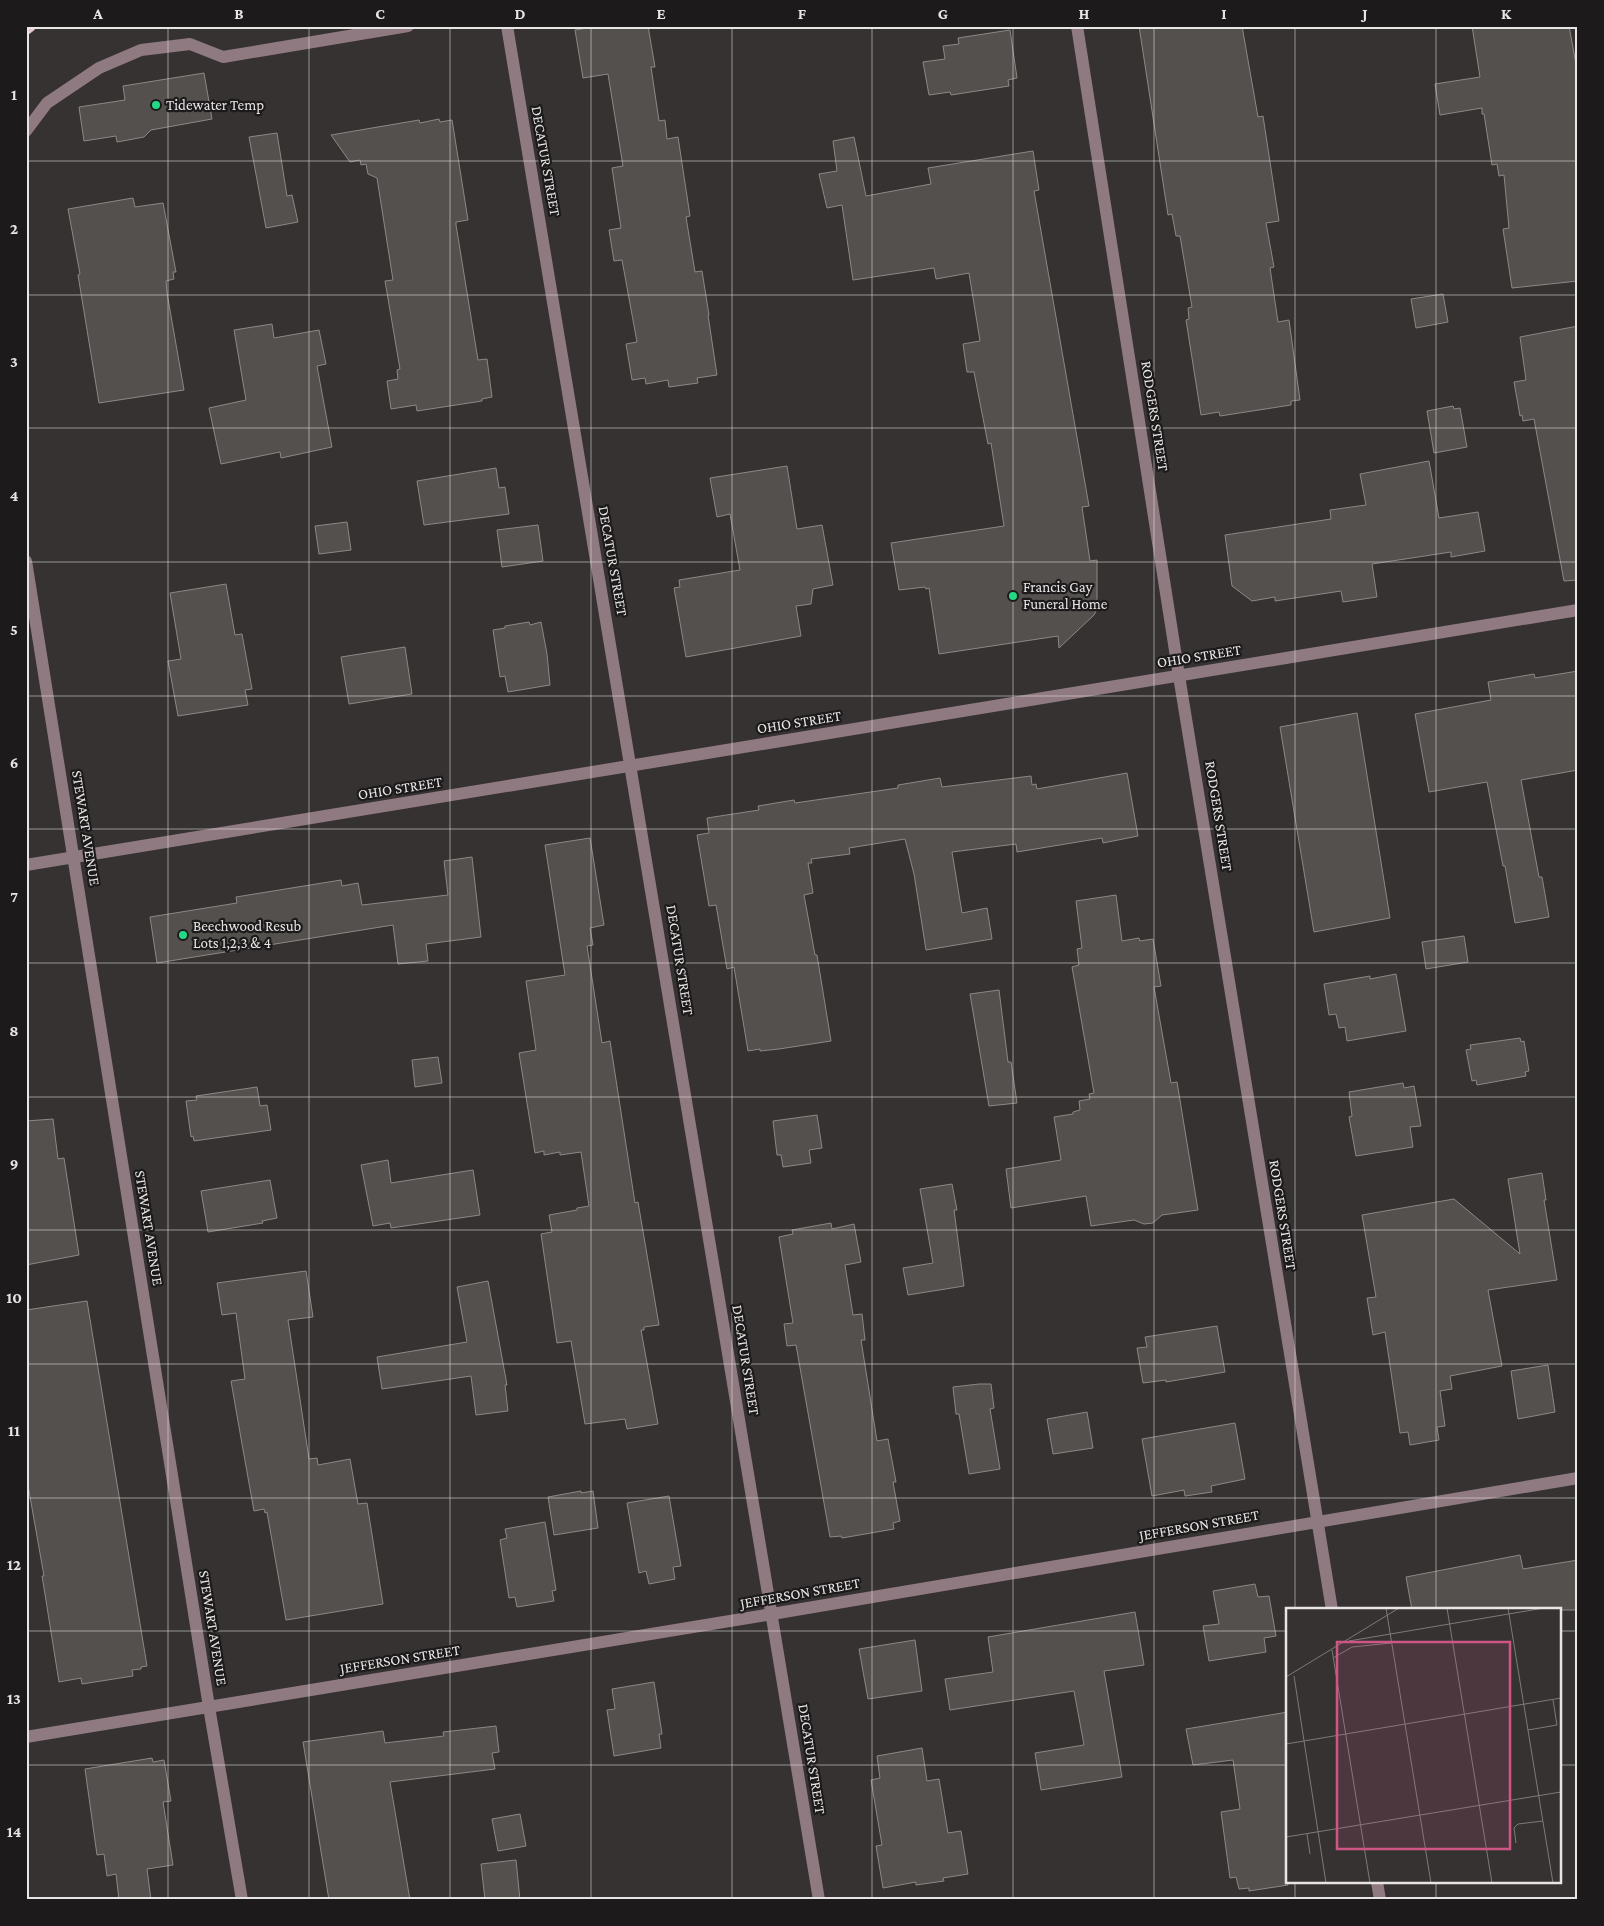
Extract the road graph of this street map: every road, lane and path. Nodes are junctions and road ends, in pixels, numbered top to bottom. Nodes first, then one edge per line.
1 (30, 26) edge
2 (408, 26) edge
3 (507, 26) edge
4 (1077, 26) edge
5 (26, 29) edge
6 (26, 131) edge
7 (26, 561) edge
8 (1578, 610) edge
9 (1179, 676) junction
10 (631, 766) junction
11 (74, 858) junction
12 (26, 865) edge
13 (1578, 1478) edge
14 (1317, 1522) junction
15 (1332, 1608) edge
16 (772, 1614) junction
17 (209, 1707) junction
18 (26, 1737) edge
19 (1378, 1884) edge
20 (242, 1900) edge
21 (819, 1900) edge
22 (1380, 1900) edge

1 - 5 main road
2 - 6 street
3 - 10 street, DECATUR STREET
4 - 9 street, RODGERS STREET
7 - 11 street, STEWART AVENUE
8 - 9 street, OHIO STREET
9 - 10 street, OHIO STREET
9 - 14 street, RODGERS STREET
10 - 11 street, OHIO STREET
10 - 16 street, DECATUR STREET
11 - 12 street, OHIO STREET
11 - 17 street, STEWART AVENUE
13 - 14 street, JEFFERSON STREET
14 - 15 street, RODGERS STREET
14 - 16 street, JEFFERSON STREET
16 - 17 street, JEFFERSON STREET
16 - 21 street, DECATUR STREET
17 - 18 street, JEFFERSON STREET
17 - 20 street, STEWART AVENUE
19 - 22 street

